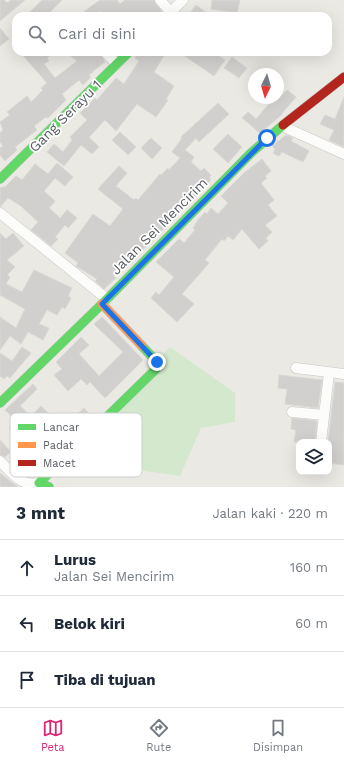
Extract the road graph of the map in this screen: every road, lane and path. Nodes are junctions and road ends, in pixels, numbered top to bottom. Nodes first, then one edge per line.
1 (160, 0) edge
2 (183, 0) edge
3 (168, 12) edge
4 (173, 12) edge
5 (109, 56) edge
6 (125, 56) edge
7 (116, 64) junction
8 (344, 77) edge
9 (282, 126) junction
10 (344, 154) edge
11 (0, 179) edge
12 (0, 213) edge
13 (105, 301) junction
14 (296, 368) dead end
15 (329, 373) junction
16 (344, 374) edge
17 (0, 402) edge
18 (292, 412) dead end
19 (111, 413) edge
20 (324, 415) junction
21 (322, 439) edge
22 (0, 461) edge
23 (10, 472) edge
24 (15, 477) edge
25 (45, 477) edge
26 (39, 483) junction
27 (49, 487) edge

1 - 3 street
2 - 4 street
5 - 7 street
6 - 7 street, Gang Serayu 1
7 - 11 street, Gang Serayu 1
8 - 9 street, Jalan Sei Mencirim
9 - 10 street
9 - 13 street, Jalan Sei Mencirim
12 - 13 street
13 - 17 street, Jalan Sei Mencirim
13 - 19 street
14 - 15 street
15 - 16 street
15 - 20 street
18 - 20 street
20 - 21 street
22 - 23 street
24 - 26 street
25 - 26 street
26 - 27 street

